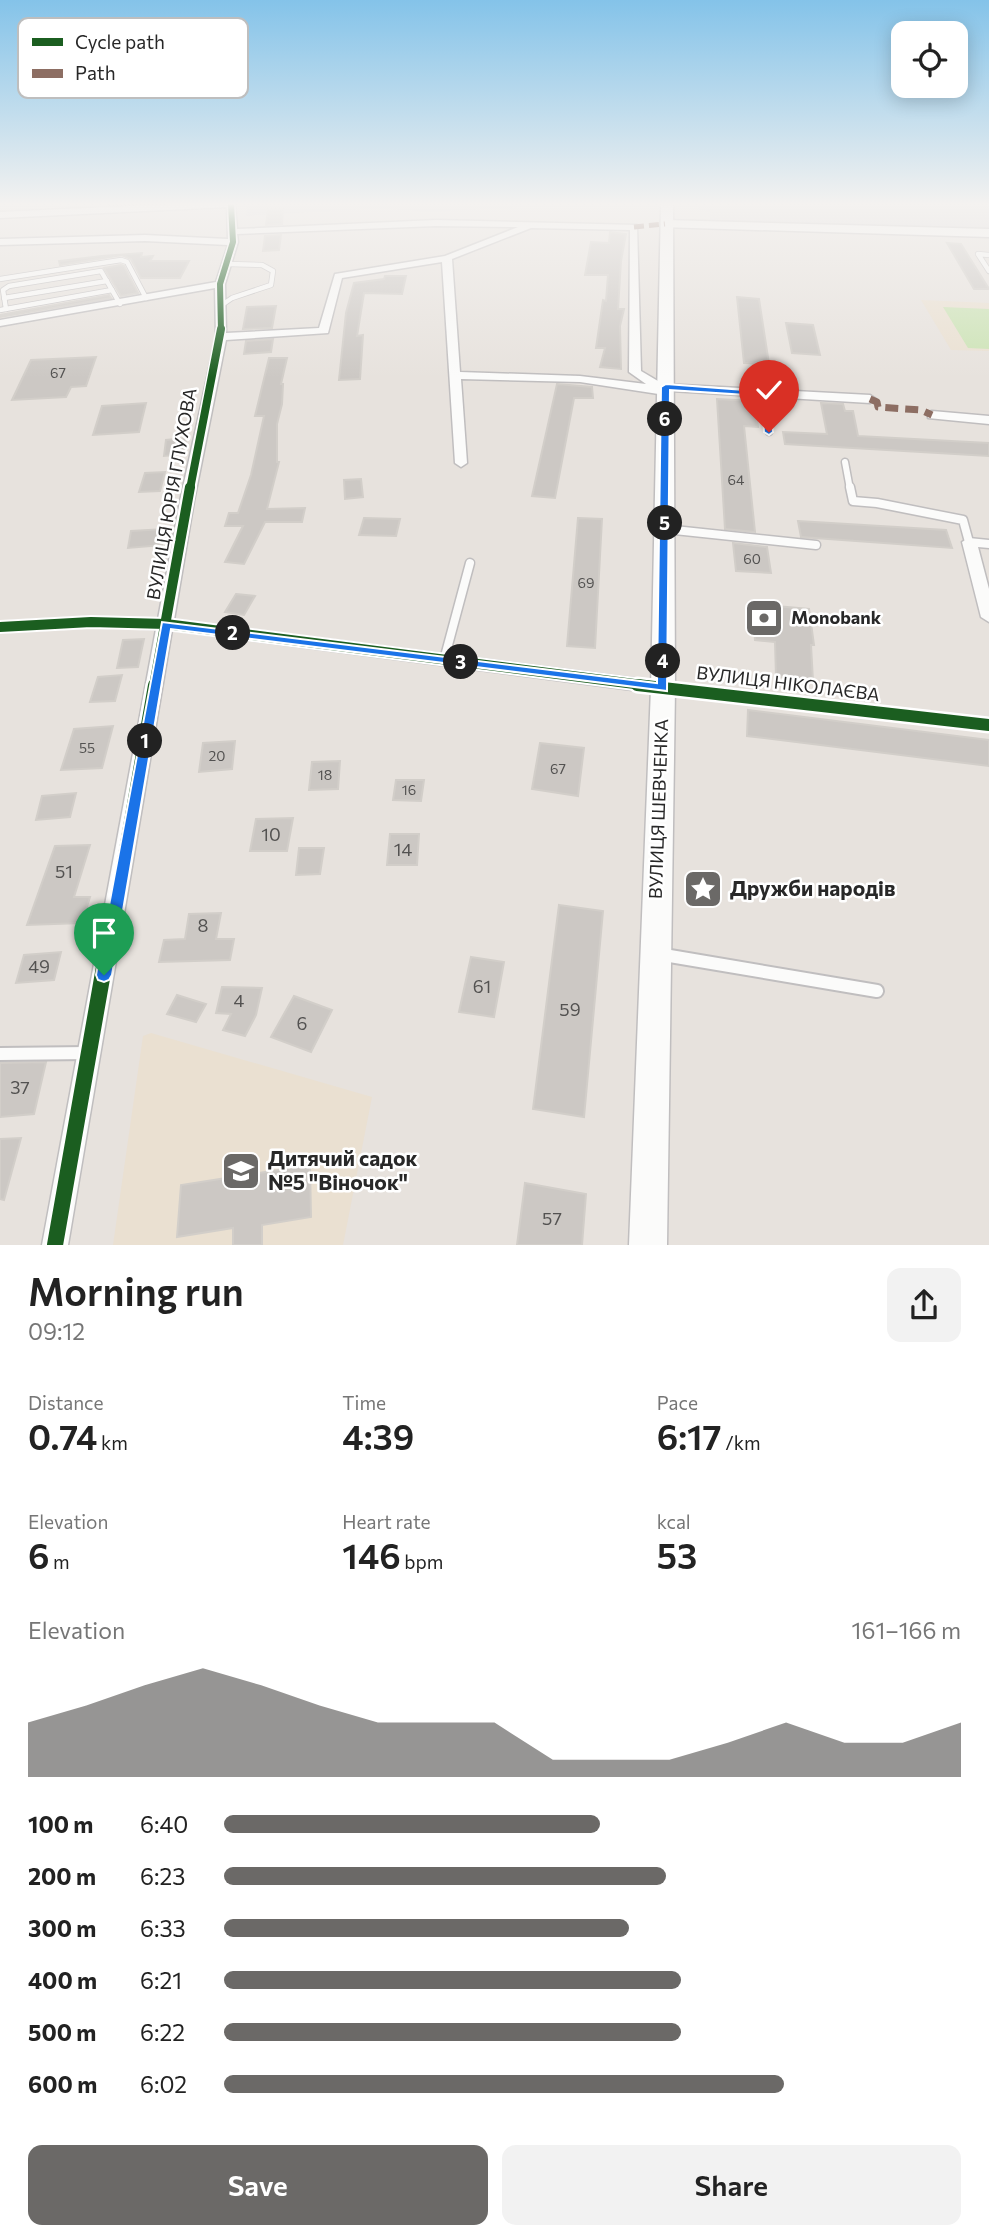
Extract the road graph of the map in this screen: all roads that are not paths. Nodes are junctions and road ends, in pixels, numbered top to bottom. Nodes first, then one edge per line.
1 (106, 262) edge
2 (127, 262) edge
3 (422, 262) edge
4 (447, 262) edge
5 (634, 262) edge
6 (666, 262) edge
7 (228, 264) joint
8 (0, 279) edge
9 (107, 281) junction
10 (220, 284) junction
11 (112, 290) junction
12 (4, 298) junction
13 (146, 298) junction
14 (120, 304) junction
15 (219, 307) junction
16 (3, 309) edge
17 (0, 323) edge
18 (220, 337) junction
19 (456, 375) junction
20 (665, 389) junction
21 (766, 393) junction
22 (870, 399) dead end
23 (932, 415) dead end
24 (989, 420) edge
25 (769, 432) dead end
26 (845, 462) dead end
27 (461, 463) dead end
28 (665, 529) junction
29 (969, 542) junction
30 (989, 544) edge
31 (816, 545) dead end
32 (470, 563) dead end
33 (988, 608) edge
34 (166, 624) junction
35 (0, 627) edge
36 (444, 660) junction
37 (663, 688) junction
38 (989, 725) edge
39 (654, 953) junction
40 (877, 991) dead end
41 (90, 1053) junction
42 (0, 1054) edge
43 (55, 1245) edge
44 (648, 1245) edge

1 - 8 lane
2 - 13 lane
3 - 18 street
4 - 19 street
5 - 20 street
6 - 20 main road, ВУЛИЦЯ ШЕВЧЕНКА
7 - 10 street, ВУЛИЦЯ ЮРІЯ ГЛУХОВА
7 - 15 lane
9 - 11 lane
9 - 12 lane
9 - 12 lane
10 - 13 street
10 - 15 street, ВУЛИЦЯ ЮРІЯ ГЛУХОВА
11 - 14 lane
11 - 16 lane
12 - 16 lane
13 - 14 street
14 - 17 street
15 - 18 street, ВУЛИЦЯ ЮРІЯ ГЛУХОВА
18 - 34 street, ВУЛИЦЯ ЮРІЯ ГЛУХОВА
19 - 20 street
19 - 27 street
20 - 21 street
20 - 28 main road, ВУЛИЦЯ ШЕВЧЕНКА
21 - 22 street
21 - 25 lane
23 - 24 street
26 - 29 lane
28 - 31 lane
28 - 37 main road, ВУЛИЦЯ ШЕВЧЕНКА
29 - 30 street
29 - 33 street
32 - 36 lane
34 - 35 street, ВУЛИЦЯ НІКОЛАЄВА
34 - 36 street, ВУЛИЦЯ НІКОЛАЄВА
34 - 41 street, ВУЛИЦЯ ЮРІЯ ГЛУХОВА
36 - 37 street, ВУЛИЦЯ НІКОЛАЄВА
37 - 38 street, ВУЛИЦЯ НІКОЛАЄВА
37 - 39 main road, ВУЛИЦЯ ШЕВЧЕНКА
39 - 40 lane
39 - 44 main road, ВУЛИЦЯ ШЕВЧЕНКА
41 - 42 lane
41 - 43 street, ВУЛИЦЯ ЮРІЯ ГЛУХОВА

